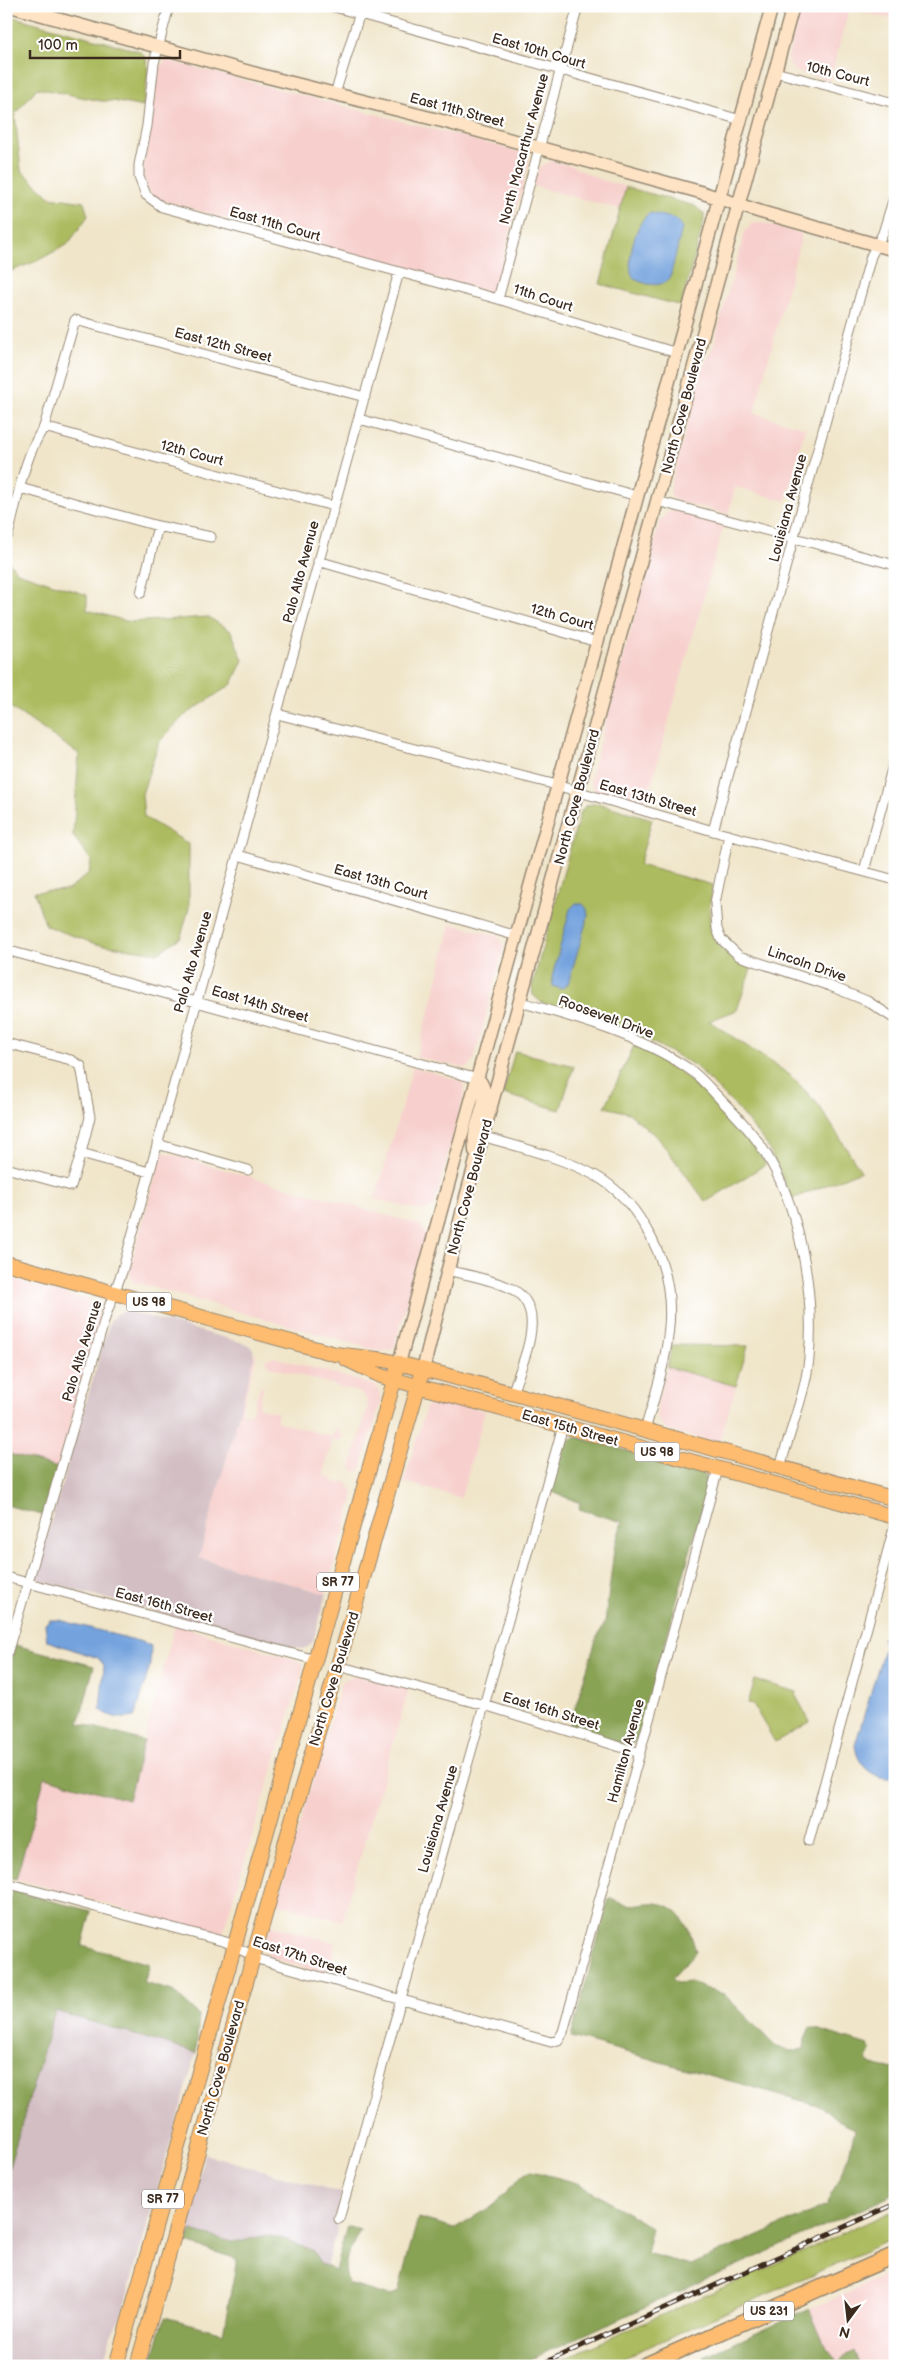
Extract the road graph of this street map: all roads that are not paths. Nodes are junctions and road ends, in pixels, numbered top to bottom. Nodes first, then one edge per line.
1 (10, 6) edge
2 (169, 6) edge
3 (331, 6) edge
4 (578, 6) edge
5 (772, 6) edge
6 (793, 6) edge
7 (361, 10) edge
8 (158, 47) junction
9 (560, 71) junction
10 (775, 72) junction
11 (335, 94) junction
12 (895, 103) edge
13 (741, 120) junction
14 (539, 147) junction
15 (895, 194) edge
16 (719, 198) junction
17 (739, 205) junction
18 (877, 245) junction
19 (895, 250) edge
20 (399, 272) junction
21 (498, 298) junction
22 (677, 353) junction
23 (365, 397) junction
24 (359, 419) junction
25 (44, 426) junction
26 (20, 488) junction
27 (637, 496) junction
28 (658, 501) junction
29 (333, 506) junction
30 (158, 526) junction
31 (8, 535) dead end
32 (211, 537) dead end
33 (794, 539) junction
34 (318, 561) junction
35 (895, 565) edge
36 (141, 593) dead end
37 (598, 642) junction
38 (277, 714) junction
39 (895, 758) edge
40 (558, 786) junction
41 (578, 792) junction
42 (713, 831) junction
43 (729, 835) junction
44 (238, 854) junction
45 (864, 871) junction
46 (895, 880) edge
47 (517, 936) junction
48 (6, 950) edge
49 (196, 1001) junction
50 (520, 1002) junction
51 (895, 1019) edge
52 (6, 1043) edge
53 (478, 1079) junction
54 (479, 1136) junction
55 (157, 1144) junction
56 (81, 1153) junction
57 (6, 1168) edge
58 (248, 1170) dead end
59 (149, 1172) junction
60 (6, 1263) edge
61 (447, 1270) junction
62 (114, 1292) junction
63 (335, 1354) junction
64 (399, 1363) junction
65 (423, 1370) junction
66 (395, 1379) junction
67 (419, 1386) junction
68 (512, 1394) junction
69 (568, 1409) junction
70 (563, 1426) junction
71 (645, 1430) junction
72 (640, 1447) junction
73 (723, 1452) junction
74 (780, 1468) junction
75 (718, 1469) junction
76 (776, 1484) junction
77 (895, 1499) edge
78 (895, 1517) edge
79 (895, 1524) edge
80 (6, 1577) edge
81 (27, 1583) junction
82 (6, 1657) edge
83 (316, 1660) junction
84 (338, 1666) junction
85 (484, 1705) junction
86 (640, 1753) junction
87 (809, 1841) dead end
88 (6, 1883) edge
89 (234, 1947) junction
90 (253, 1958) junction
91 (402, 2000) junction
92 (558, 2040) joint
93 (339, 2219) dead end
94 (895, 2255) edge
95 (116, 2366) edge
96 (137, 2366) edge
97 (644, 2366) edge

1 - 8 main road, East 11th Street
2 - 8 street
3 - 7 street, East 10th Court
4 - 9 street, North Macarthur Avenue
5 - 13 main road, North Cove Boulevard / SR 77
6 - 10 main road, North Cove Boulevard
7 - 9 street, East 10th Court
7 - 11 street
8 - 11 main road, East 11th Street
8 - 20 street, East 11th Court
9 - 13 street, East 10th Court
9 - 14 street, North Macarthur Avenue
10 - 12 street, 10th Court
10 - 17 main road, North Cove Boulevard
11 - 14 main road, East 11th Street
13 - 16 main road, North Cove Boulevard / SR 77
14 - 16 main road, East 11th Street
14 - 21 street, North Macarthur Avenue
15 - 18 street, Louisiana Avenue
16 - 17 main road, East 11th Street
16 - 22 main road, North Cove Boulevard / SR 77
17 - 18 main road, East 11th Street
17 - 28 main road, North Cove Boulevard
18 - 19 main road, East 11th Street
18 - 33 street, Louisiana Avenue
20 - 21 street, 11th Court
20 - 23 street, Palo Alto Avenue
21 - 22 street, 11th Court
22 - 27 main road, North Cove Boulevard / SR 77
23 - 24 street, Palo Alto Avenue
23 - 25 street, East 12th Street
24 - 27 street
24 - 29 street, Palo Alto Avenue
25 - 26 street
25 - 29 street, 12th Court
26 - 30 street
26 - 31 street
27 - 37 main road, North Cove Boulevard / SR 77
28 - 33 street
28 - 41 main road, North Cove Boulevard
29 - 34 street, Palo Alto Avenue
30 - 32 street
30 - 36 street
33 - 35 street
33 - 42 street, Louisiana Avenue
34 - 37 street, 12th Court
34 - 38 street, Palo Alto Avenue
37 - 40 main road, North Cove Boulevard / SR 77
38 - 40 street, East 13th Street
38 - 44 street, Palo Alto Avenue
39 - 45 street
40 - 41 street, East 13th Street
40 - 47 main road, North Cove Boulevard / SR 77
41 - 42 street, East 13th Street
41 - 50 main road, North Cove Boulevard
42 - 43 street, East 13th Street
43 - 45 street, East 13th Street
43 - 51 street, Lincoln Drive
44 - 47 street, East 13th Court
44 - 49 street, Palo Alto Avenue
45 - 46 street, East 13th Street
47 - 53 main road, North Cove Boulevard / SR 77
48 - 49 street, East 14th Street
49 - 53 street, East 14th Street
49 - 55 street, Palo Alto Avenue
50 - 54 main road, North Cove Boulevard
50 - 74 street, Roosevelt Drive
52 - 56 street
53 - 54 main road
53 - 64 main road, North Cove Boulevard / SR 77
54 - 61 main road, North Cove Boulevard / SR 77
54 - 71 street
55 - 58 street
55 - 59 street, Palo Alto Avenue
56 - 57 street
56 - 59 street
59 - 62 street, Palo Alto Avenue
60 - 62 main road, East 15th Street / US 98
61 - 65 main road, North Cove Boulevard / SR 77
61 - 68 street
62 - 63 main road, East 15th Street / US 98
62 - 81 street, Palo Alto Avenue
63 - 64 main road, East 15th Street / US 98
63 - 66 main road, East 15th Street / US 98
64 - 65 main road, East 15th Street / US 98
64 - 66 main road, North Cove Boulevard / SR 77
65 - 67 main road, North Cove Boulevard / SR 77
65 - 68 main road, East 15th Street / US 98
66 - 67 main road, East 15th Street / US 98
66 - 83 main road, North Cove Boulevard / SR 77
67 - 70 main road, East 15th Street / US 98
67 - 84 main road, North Cove Boulevard / SR 77
68 - 69 main road, East 15th Street / US 98
69 - 70 main road
69 - 71 main road, East 15th Street / US 98
70 - 72 main road, East 15th Street / US 98
70 - 85 street, Louisiana Avenue
71 - 72 main road
71 - 73 main road, East 15th Street / US 98
72 - 75 main road, East 15th Street / US 98
73 - 74 main road, East 15th Street / US 98
73 - 75 main road
74 - 76 main road
74 - 77 main road, East 15th Street / US 98
75 - 76 main road, East 15th Street / US 98
75 - 86 street, Hamilton Avenue
76 - 78 main road, East 15th Street / US 98
79 - 87 street
80 - 81 street, East 16th Street
81 - 82 street, Palo Alto Avenue
81 - 83 street, East 16th Street
83 - 89 main road, North Cove Boulevard / SR 77
84 - 85 street, East 16th Street
84 - 90 main road, North Cove Boulevard / SR 77
85 - 86 street, East 16th Street
85 - 91 street, Louisiana Avenue
86 - 92 street, Hamilton Avenue
88 - 89 street, East 17th Street
89 - 90 street, East 17th Street
89 - 95 main road, North Cove Boulevard / SR 77
90 - 91 street, East 17th Street
90 - 96 main road, North Cove Boulevard / SR 77
91 - 92 street, East 17th Street
91 - 93 street, Louisiana Avenue
94 - 97 highway, US 231

